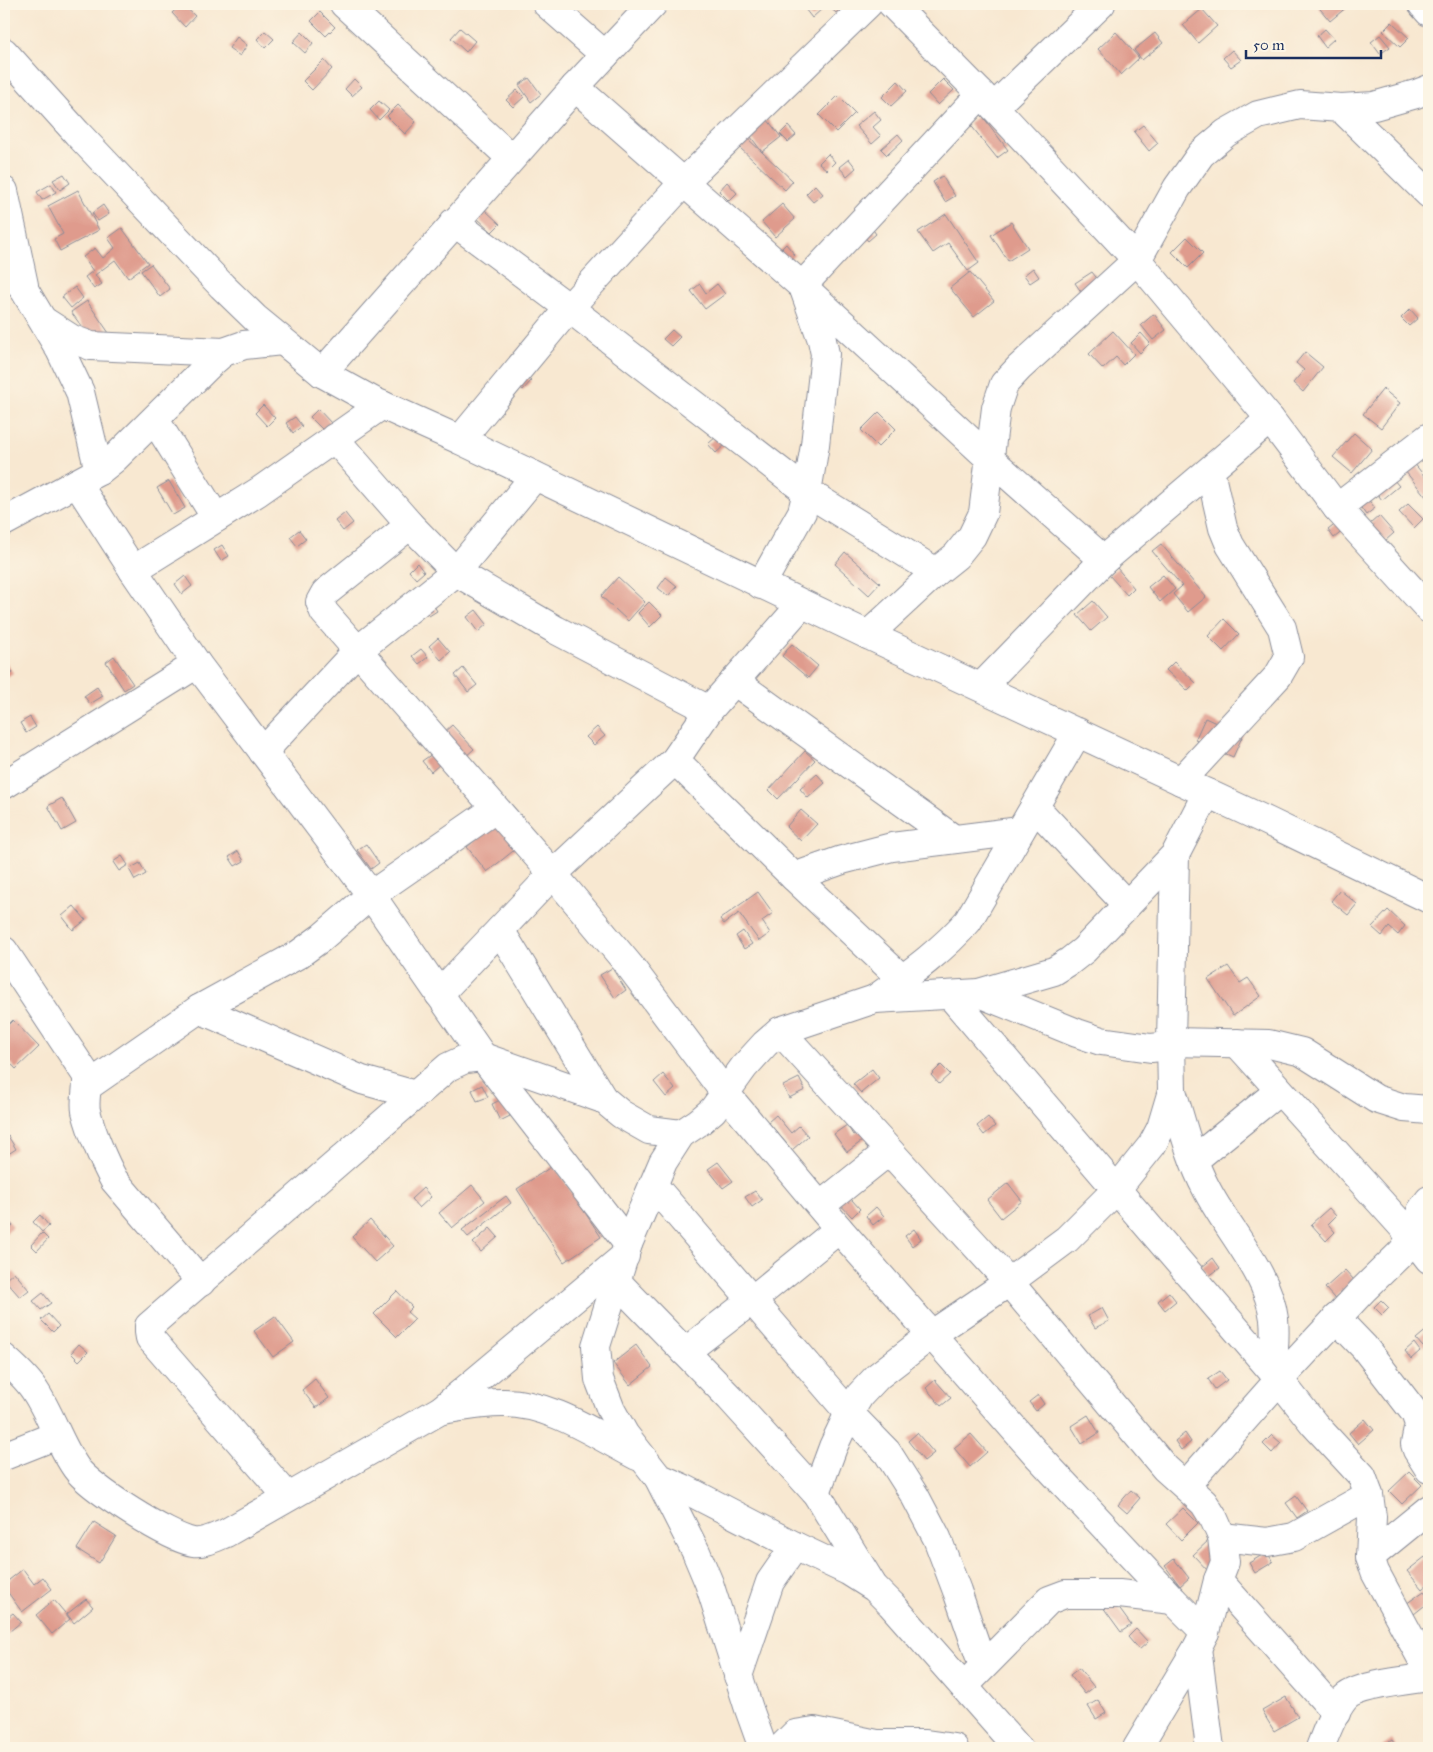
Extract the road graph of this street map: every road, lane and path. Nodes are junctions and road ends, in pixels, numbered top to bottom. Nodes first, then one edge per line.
1 (547, 4) edge
2 (654, 4) edge
3 (868, 4) edge
4 (892, 4) edge
5 (1101, 4) edge
6 (1422, 4) edge
7 (346, 5) edge
8 (1429, 12) edge
9 (4, 52) edge
10 (605, 55) junction
11 (575, 87) junction
12 (1429, 89) edge
13 (988, 100) junction
14 (1341, 108) junction
15 (511, 158) junction
16 (684, 182) junction
17 (4, 191) edge
18 (1429, 194) edge
19 (454, 222) junction
20 (1137, 260) junction
21 (4, 264) edge
22 (802, 286) junction
23 (26, 291) junction
24 (569, 308) junction
25 (40, 319) junction
26 (282, 341) junction
27 (224, 352) junction
28 (322, 373) junction
29 (382, 405) junction
30 (1270, 419) junction
31 (155, 420) junction
32 (1429, 437) edge
33 (334, 438) junction
34 (460, 440) junction
35 (990, 459) junction
36 (1210, 471) junction
37 (535, 476) junction
38 (88, 477) junction
39 (807, 492) junction
40 (1337, 508) junction
41 (216, 518) junction
42 (4, 522) edge
43 (410, 525) junction
44 (1104, 560) junction
45 (133, 570) junction
46 (456, 572) junction
47 (936, 572) junction
48 (761, 585) junction
49 (802, 604) junction
50 (1429, 609) edge
51 (868, 635) junction
52 (357, 651) junction
53 (197, 664) junction
54 (734, 681) junction
55 (981, 688) junction
56 (708, 710) junction
57 (1078, 732) junction
58 (263, 752) junction
59 (675, 760) junction
60 (8, 775) edge
61 (1181, 781) junction
62 (1207, 793) junction
63 (1035, 807) junction
64 (495, 809) junction
65 (1020, 831) junction
66 (954, 839) junction
67 (1176, 855) junction
68 (553, 874) junction
69 (794, 877) junction
70 (371, 895) junction
71 (1429, 899) edge
72 (1127, 905) junction
73 (500, 930) junction
74 (4, 951) edge
75 (902, 979) junction
76 (979, 993) junction
77 (439, 994) junction
78 (950, 995) junction
79 (875, 1000) junction
80 (199, 1009) junction
81 (780, 1032) junction
82 (1171, 1042) junction
83 (1237, 1043) junction
84 (483, 1057) junction
85 (88, 1086) junction
86 (1172, 1091) junction
87 (1279, 1091) junction
88 (725, 1093) junction
89 (415, 1095) junction
90 (603, 1099) junction
91 (1429, 1110) edge
92 (681, 1134) junction
93 (889, 1151) junction
94 (1194, 1160) junction
95 (653, 1185) junction
96 (1116, 1190) junction
97 (1429, 1200) edge
98 (820, 1206) junction
99 (839, 1229) junction
100 (1412, 1236) junction
101 (1429, 1259) edge
102 (623, 1260) junction
103 (201, 1282) junction
104 (1009, 1282) junction
105 (752, 1300) junction
106 (1336, 1318) junction
107 (931, 1334) junction
108 (684, 1352) junction
109 (4, 1358) edge
110 (1276, 1376) junction
111 (441, 1410) junction
112 (849, 1413) junction
113 (57, 1435) junction
114 (4, 1456) edge
115 (1429, 1468) edge
116 (651, 1469) junction
117 (1186, 1485) junction
118 (816, 1493) junction
119 (1369, 1495) junction
120 (288, 1497) junction
121 (1429, 1509) edge
122 (1222, 1537) junction
123 (795, 1546) junction
124 (1370, 1557) junction
125 (1218, 1580) junction
126 (875, 1588) junction
127 (1172, 1600) junction
128 (1201, 1640) junction
129 (983, 1666) junction
130 (1429, 1672) edge
131 (738, 1676) junction
132 (1429, 1677) edge
133 (965, 1688) junction
134 (1336, 1713) junction
135 (867, 1745) edge
136 (763, 1748) edge
137 (781, 1748) edge
138 (954, 1748) edge
139 (1018, 1748) edge
140 (1137, 1748) edge
141 (1210, 1748) edge
142 (1320, 1748) edge

1 - 10 street
2 - 10 street
3 - 16 street
4 - 13 street
5 - 13 street
6 - 8 street
7 - 15 street
9 - 26 street
10 - 11 street
11 - 15 street
11 - 16 street
12 - 14 street
13 - 20 street
13 - 22 street
14 - 18 street
14 - 20 street
15 - 19 street
16 - 22 street
16 - 24 street
17 - 23 street
19 - 24 street
19 - 28 street
20 - 30 street
20 - 35 street
21 - 23 street
22 - 35 street
22 - 39 street
23 - 25 street
24 - 34 street
24 - 39 street
25 - 27 street
25 - 38 street
26 - 27 street
26 - 28 street
27 - 31 street
28 - 29 street
29 - 33 street
29 - 34 street
30 - 36 street
30 - 40 street
31 - 38 street
31 - 41 street
32 - 40 street
33 - 41 street
33 - 43 street
34 - 37 street
35 - 44 street
35 - 47 street
36 - 44 street
36 - 61 street
37 - 46 street
37 - 48 street
38 - 42 street
38 - 45 street
39 - 47 street
39 - 48 street
40 - 50 street
41 - 45 street
43 - 46 street
43 - 52 street
44 - 55 street
45 - 53 street
46 - 52 street
46 - 56 street
47 - 51 street
48 - 49 street
49 - 51 street
49 - 54 street
51 - 55 street
52 - 58 street
52 - 64 street
53 - 58 street
53 - 60 street
54 - 56 street
54 - 66 street
55 - 57 street
56 - 59 street
57 - 61 street
57 - 63 street
58 - 70 street
59 - 68 street
59 - 69 street
61 - 62 street
62 - 67 street
62 - 71 street
63 - 65 street
63 - 72 street
64 - 68 street
64 - 70 street
65 - 66 street
65 - 75 street
66 - 69 street
67 - 72 street
67 - 82 street
68 - 73 street
68 - 88 street
69 - 75 street
70 - 77 street
70 - 80 street
72 - 76 street
73 - 77 street
73 - 90 street
74 - 85 street
75 - 79 street
76 - 78 street
76 - 82 street
77 - 84 street
78 - 79 street
78 - 96 street
79 - 81 street
80 - 85 street
80 - 89 street
81 - 88 street
81 - 93 street
82 - 83 street
82 - 86 street
83 - 87 street
83 - 91 street
84 - 89 street
84 - 90 street
84 - 102 street
85 - 103 street
86 - 94 street
86 - 96 street
87 - 94 street
87 - 100 street
88 - 92 street
88 - 98 street
89 - 103 street
90 - 92 street
92 - 95 street
93 - 98 street
93 - 104 street
94 - 110 street
95 - 102 street
95 - 105 street
96 - 104 street
96 - 110 street
97 - 100 street
98 - 99 street
99 - 105 street
99 - 107 street
100 - 101 street
100 - 106 street
102 - 108 street
102 - 111 street
102 - 116 street
103 - 120 street
104 - 107 street
104 - 117 street
105 - 108 street
105 - 112 street
106 - 110 street
106 - 115 street
107 - 112 street
107 - 127 street
108 - 118 street
109 - 113 street
110 - 117 street
110 - 119 street
111 - 116 street
111 - 120 street
112 - 118 street
112 - 129 street
113 - 114 street
113 - 120 street
116 - 123 street
116 - 131 street
117 - 122 street
118 - 126 street
119 - 122 street
119 - 124 street
121 - 124 street
122 - 125 street
123 - 126 street
123 - 131 street
124 - 130 street
125 - 128 street
125 - 134 street
126 - 133 street
127 - 128 street
127 - 129 street
128 - 140 street
128 - 141 street
129 - 133 street
131 - 136 street
132 - 134 street
133 - 139 street
134 - 142 street
135 - 137 street
135 - 138 street

